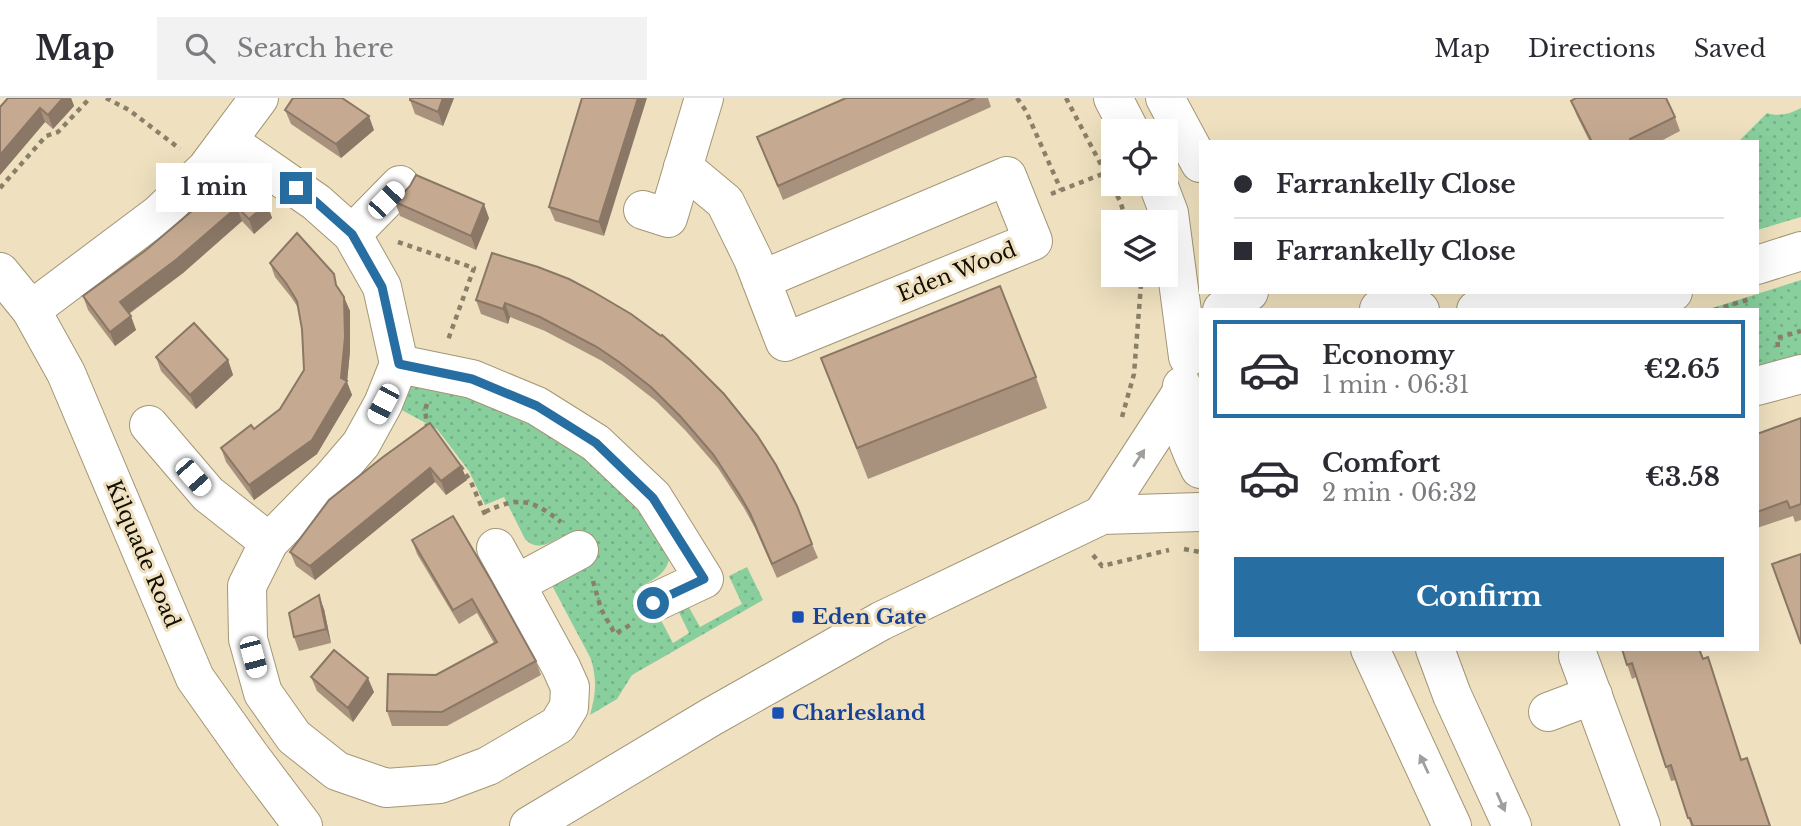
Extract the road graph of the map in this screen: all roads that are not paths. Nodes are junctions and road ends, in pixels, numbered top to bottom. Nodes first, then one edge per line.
1 (259, 98) edge
2 (704, 98) edge
3 (1113, 98) edge
4 (1165, 98) edge
5 (1124, 119) edge
6 (217, 155) junction
7 (1199, 161) edge
8 (683, 167) junction
9 (400, 185) dead end
10 (1163, 196) edge
11 (643, 210) dead end
12 (352, 234) junction
13 (1801, 251) edge
14 (1759, 264) edge
15 (0, 272) edge
16 (761, 280) junction
17 (1245, 294) edge
18 (1356, 294) edge
19 (1660, 299) edge
20 (1224, 308) edge
21 (1377, 308) edge
22 (1584, 308) edge
23 (31, 310) junction
24 (1194, 346) edge
25 (399, 364) junction
26 (1801, 374) edge
27 (1759, 385) edge
28 (1180, 395) junction
29 (149, 425) dead end
30 (1199, 467) edge
31 (1199, 512) edge
32 (1087, 522) junction
33 (269, 542) junction
34 (496, 548) dead end
35 (579, 550) dead end
36 (516, 584) junction
37 (653, 603) dead end
38 (1371, 651) edge
39 (1436, 651) edge
40 (1578, 656) dead end
41 (1593, 695) junction
42 (1548, 712) dead end
43 (303, 826) edge
44 (529, 826) edge
45 (1452, 826) edge
46 (1512, 826) edge
47 (1641, 826) edge

1 - 6 street
2 - 8 street
3 - 5 street
4 - 7 street
6 - 12 street
6 - 23 street
8 - 11 street
8 - 16 street, Eden Wood
9 - 12 street
10 - 24 street
12 - 25 street
13 - 14 street
15 - 23 street, Kilquade Road
16 - 16 street, Eden Wood
17 - 20 street
18 - 21 street
19 - 22 street
23 - 43 street, Kilquade Road
24 - 28 street
25 - 33 street
25 - 37 street
26 - 27 street
28 - 30 street
32 -> 28 street
29 - 33 street
31 - 32 street
32 - 44 street
33 - 36 street
34 - 36 street
35 - 36 street
45 -> 38 street
39 -> 46 street
40 - 41 street
41 - 42 street
41 - 47 street

